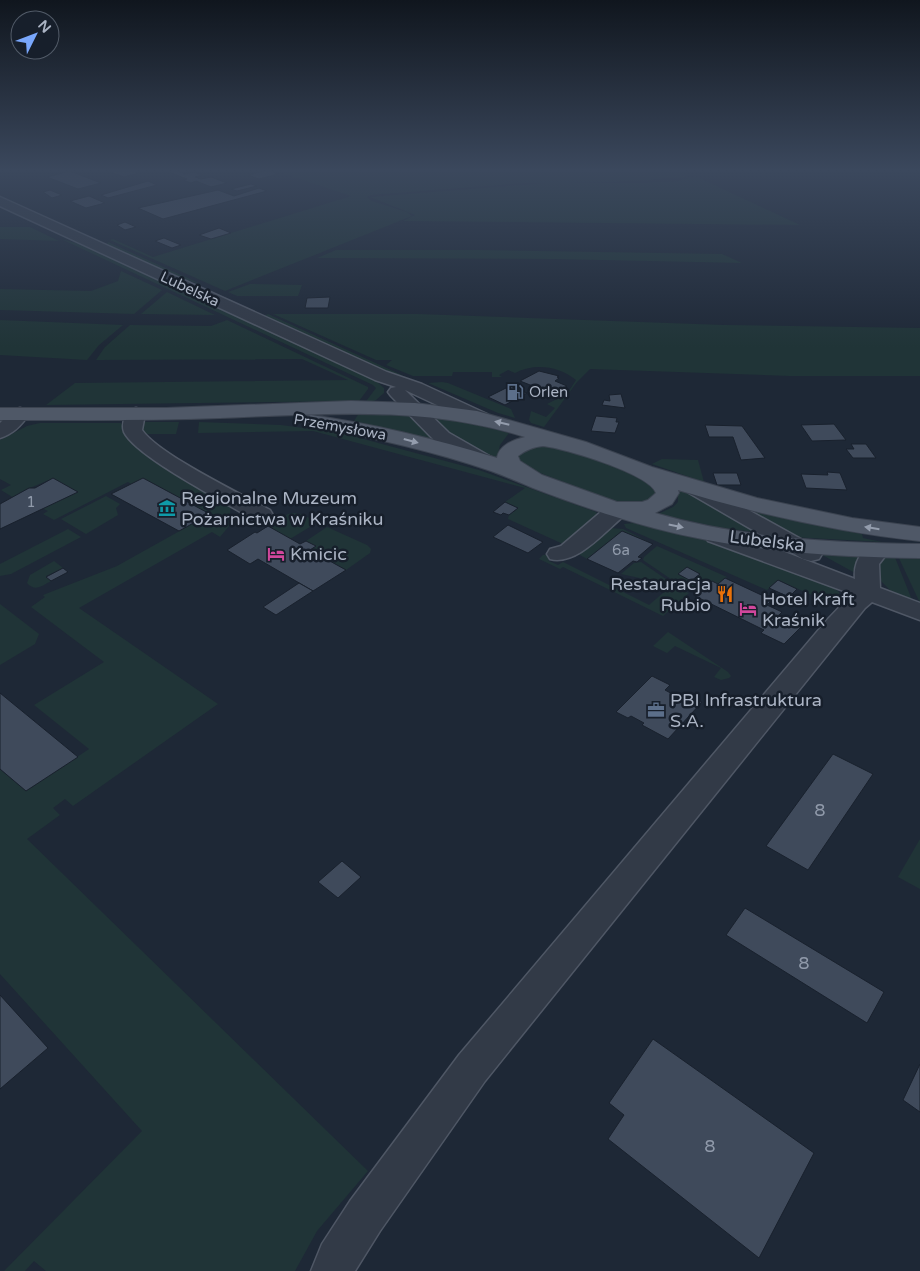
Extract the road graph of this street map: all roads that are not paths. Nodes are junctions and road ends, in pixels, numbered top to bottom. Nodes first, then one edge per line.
1 (56, 228) edge
2 (386, 382) junction
3 (368, 407) junction
4 (414, 410) junction
5 (190, 413) junction
6 (10, 414) edge
7 (136, 414) junction
8 (480, 418) junction
9 (0, 432) edge
10 (564, 442) junction
11 (487, 462) junction
12 (522, 474) junction
13 (652, 474) junction
14 (696, 489) junction
15 (617, 510) junction
16 (262, 515) dead end
17 (701, 532) junction
18 (920, 534) edge
19 (797, 546) junction
20 (920, 550) edge
21 (878, 551) junction
22 (558, 554) dead end
23 (869, 592) junction
24 (920, 612) edge
25 (332, 1271) edge

1 - 2 street, Lubelska
2 - 3 street
2 - 4 street, Lubelska
2 - 8 street, Lubelska
3 - 4 main road, Przemysłowa
3 - 5 main road, Przemysłowa
4 - 8 main road, Przemysłowa
4 - 11 street, Lubelska
5 - 7 main road, Przemysłowa
5 -> 11 main road, Przemysłowa
6 - 7 main road, Przemysłowa
6 - 9 street
7 - 16 street
10 -> 8 main road, Lubelska
10 - 12 main road
10 - 13 main road, Lubelska
11 - 12 main road, Lubelska
12 - 15 main road, Lubelska
13 - 14 main road, Lubelska
13 - 15 main road
18 -> 14 main road, Lubelska
14 - 19 street
15 -> 17 main road, Lubelska
15 - 22 street
17 - 19 main road, Lubelska
17 - 23 street
19 - 21 main road, Lubelska
19 - 23 street
20 - 21 main road, Lubelska
21 - 23 street
23 - 24 street
23 - 25 street

